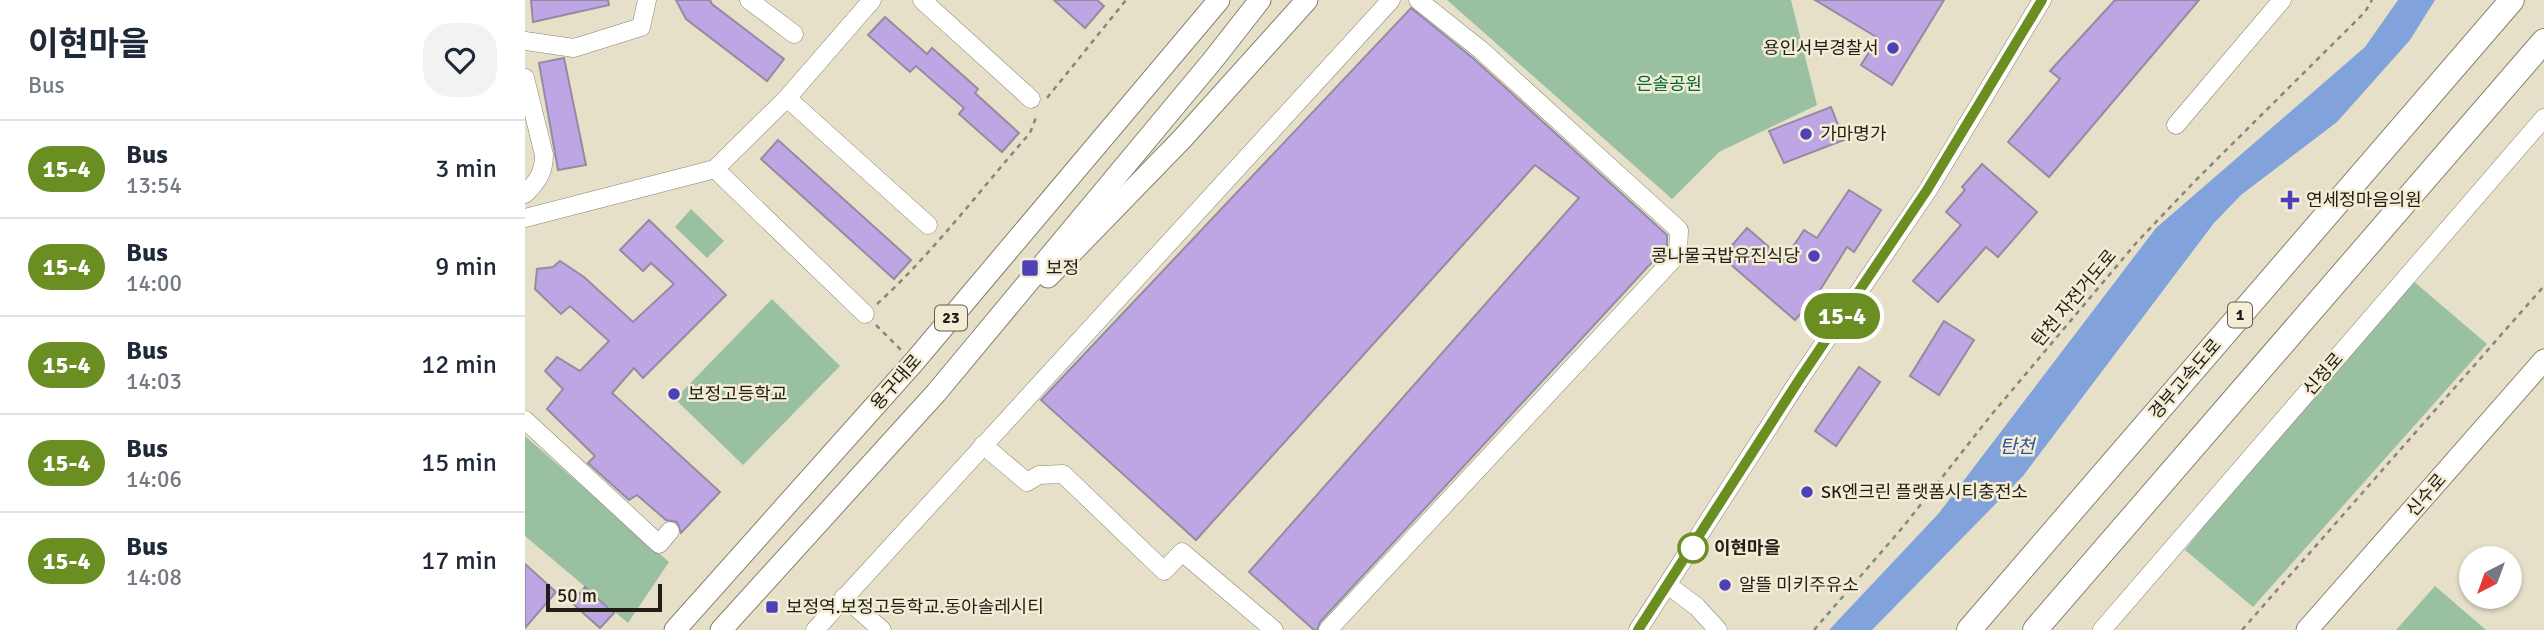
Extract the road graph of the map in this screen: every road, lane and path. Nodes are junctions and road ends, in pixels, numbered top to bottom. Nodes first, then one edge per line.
1 (647, 0) edge
2 (749, 0) edge
3 (872, 0) edge
4 (922, 0) edge
5 (1126, 0) edge
6 (1219, 0) edge
7 (1259, 0) edge
8 (1307, 0) edge
9 (1391, 0) edge
10 (1418, 0) edge
11 (2042, 0) edge
12 (2282, 0) edge
13 (2372, 0) edge
14 (2512, 0) edge
15 (794, 34) dead end
16 (525, 41) edge
17 (2544, 41) edge
18 (525, 78) edge
19 (787, 98) junction
20 (1031, 99) dead end
21 (2544, 118) edge
22 (2176, 125) dead end
23 (715, 169) junction
24 (525, 194) edge
25 (525, 218) edge
26 (927, 225) dead end
27 (2544, 286) edge
28 (865, 314) junction
29 (963, 360) junction
30 (2544, 360) edge
31 (914, 362) junction
32 (2544, 376) edge
33 (2519, 390) junction
34 (525, 420) edge
35 (983, 445) junction
36 (670, 531) dead end
37 (1668, 585) junction
38 (844, 597) junction
39 (675, 630) edge
40 (721, 630) edge
41 (814, 630) edge
42 (882, 630) edge
43 (1274, 630) edge
44 (1328, 630) edge
45 (1638, 630) edge
46 (1718, 630) edge
47 (1814, 630) edge
48 (1969, 630) edge
49 (2035, 630) edge
50 (2102, 630) edge
51 (2242, 630) edge
52 (2307, 630) edge

1 - 16 street
2 - 15 street
3 - 19 street
4 - 20 street
5 - 28 path
6 - 31 main road, 용구대로 / 23
7 - 29 main road, 용구대로 / 23
8 - 29 main road
9 - 35 street
10 - 44 street
11 - 37 street
12 - 22 street
13 - 47 path, 탄천 자전거도로
14 - 48 highway, 경부고속도로 / 1
17 - 49 highway
18 - 24 street
19 - 23 street
19 - 26 street
21 - 50 street, 신정로
23 - 25 street
23 - 28 street
27 - 51 path
28 - 31 path
29 - 40 main road, 용구대로 / 23
30 - 33 main road, 신수로
31 - 39 main road, 용구대로 / 23
32 - 33 main road
33 - 52 main road, 신수로
34 - 36 street
35 - 38 street
35 - 43 street
37 - 45 street
37 - 46 street
38 - 41 street
38 - 42 street

